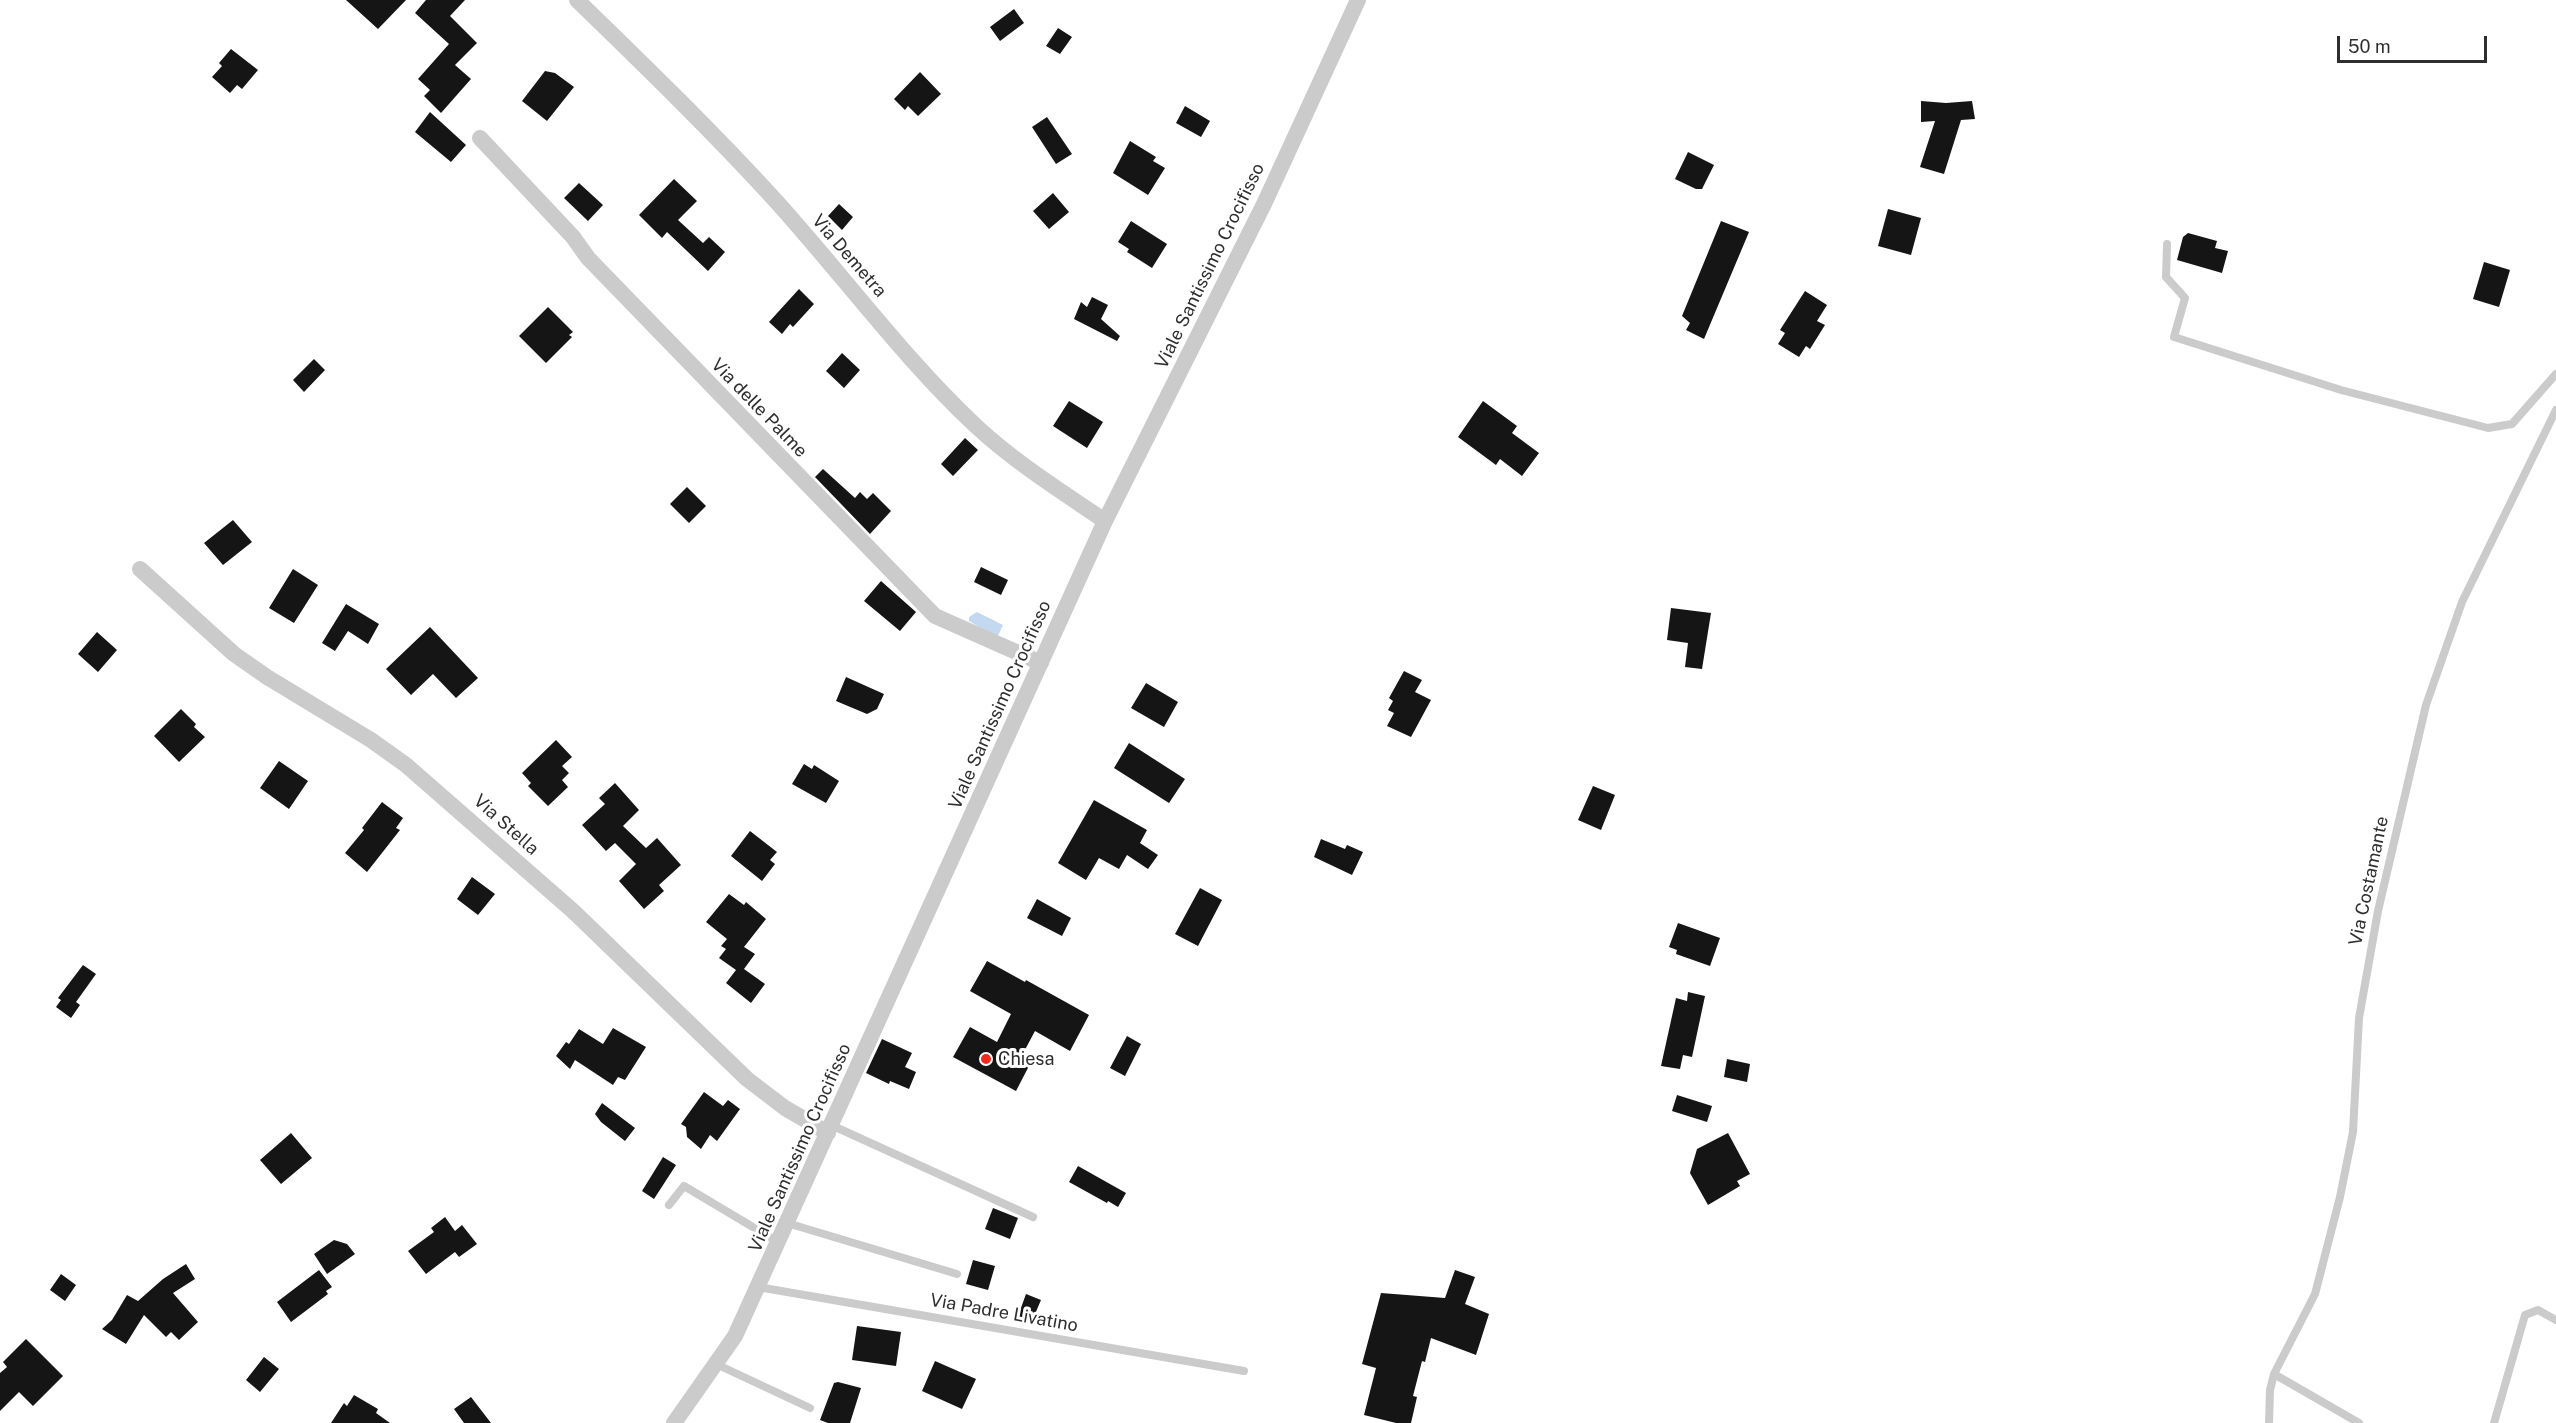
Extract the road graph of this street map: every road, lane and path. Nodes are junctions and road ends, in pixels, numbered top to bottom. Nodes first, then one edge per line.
1 (577, 0) edge
2 (1358, 0) edge
3 (480, 138) dead end
4 (2167, 244) dead end
5 (2556, 374) edge
6 (2556, 410) edge
7 (1105, 521) junction
8 (140, 569) dead end
9 (1041, 663) junction
10 (830, 1129) junction
11 (669, 1205) dead end
12 (1033, 1217) dead end
13 (787, 1223) junction
14 (778, 1242) junction
15 (957, 1274) dead end
16 (758, 1287) junction
17 (2556, 1320) edge
18 (716, 1364) junction
19 (1244, 1371) dead end
20 (2274, 1374) junction
21 (810, 1408) dead end
22 (674, 1423) edge
23 (2269, 1423) edge
24 (2360, 1423) edge
25 (2494, 1423) edge

1 - 7 street, Via Demetra
2 - 7 street, Viale Santissimo Crocifisso
3 - 9 street, Via delle Palme
4 - 5 lane
6 - 20 lane, Via Costamante
7 - 9 street, Viale Santissimo Crocifisso
8 - 10 street, Via Stella
9 - 10 street, Viale Santissimo Crocifisso
10 - 12 lane
10 - 13 street, Viale Santissimo Crocifisso
11 - 14 lane
13 - 14 street, Viale Santissimo Crocifisso
13 - 15 lane
14 - 16 street, Viale Santissimo Crocifisso
16 - 18 street, Viale Santissimo Crocifisso
16 - 19 lane, Via Padre Livatino
17 - 25 lane
18 - 21 lane
18 - 22 street, Viale Santissimo Crocifisso
20 - 23 lane, Via Costamante
20 - 24 lane

